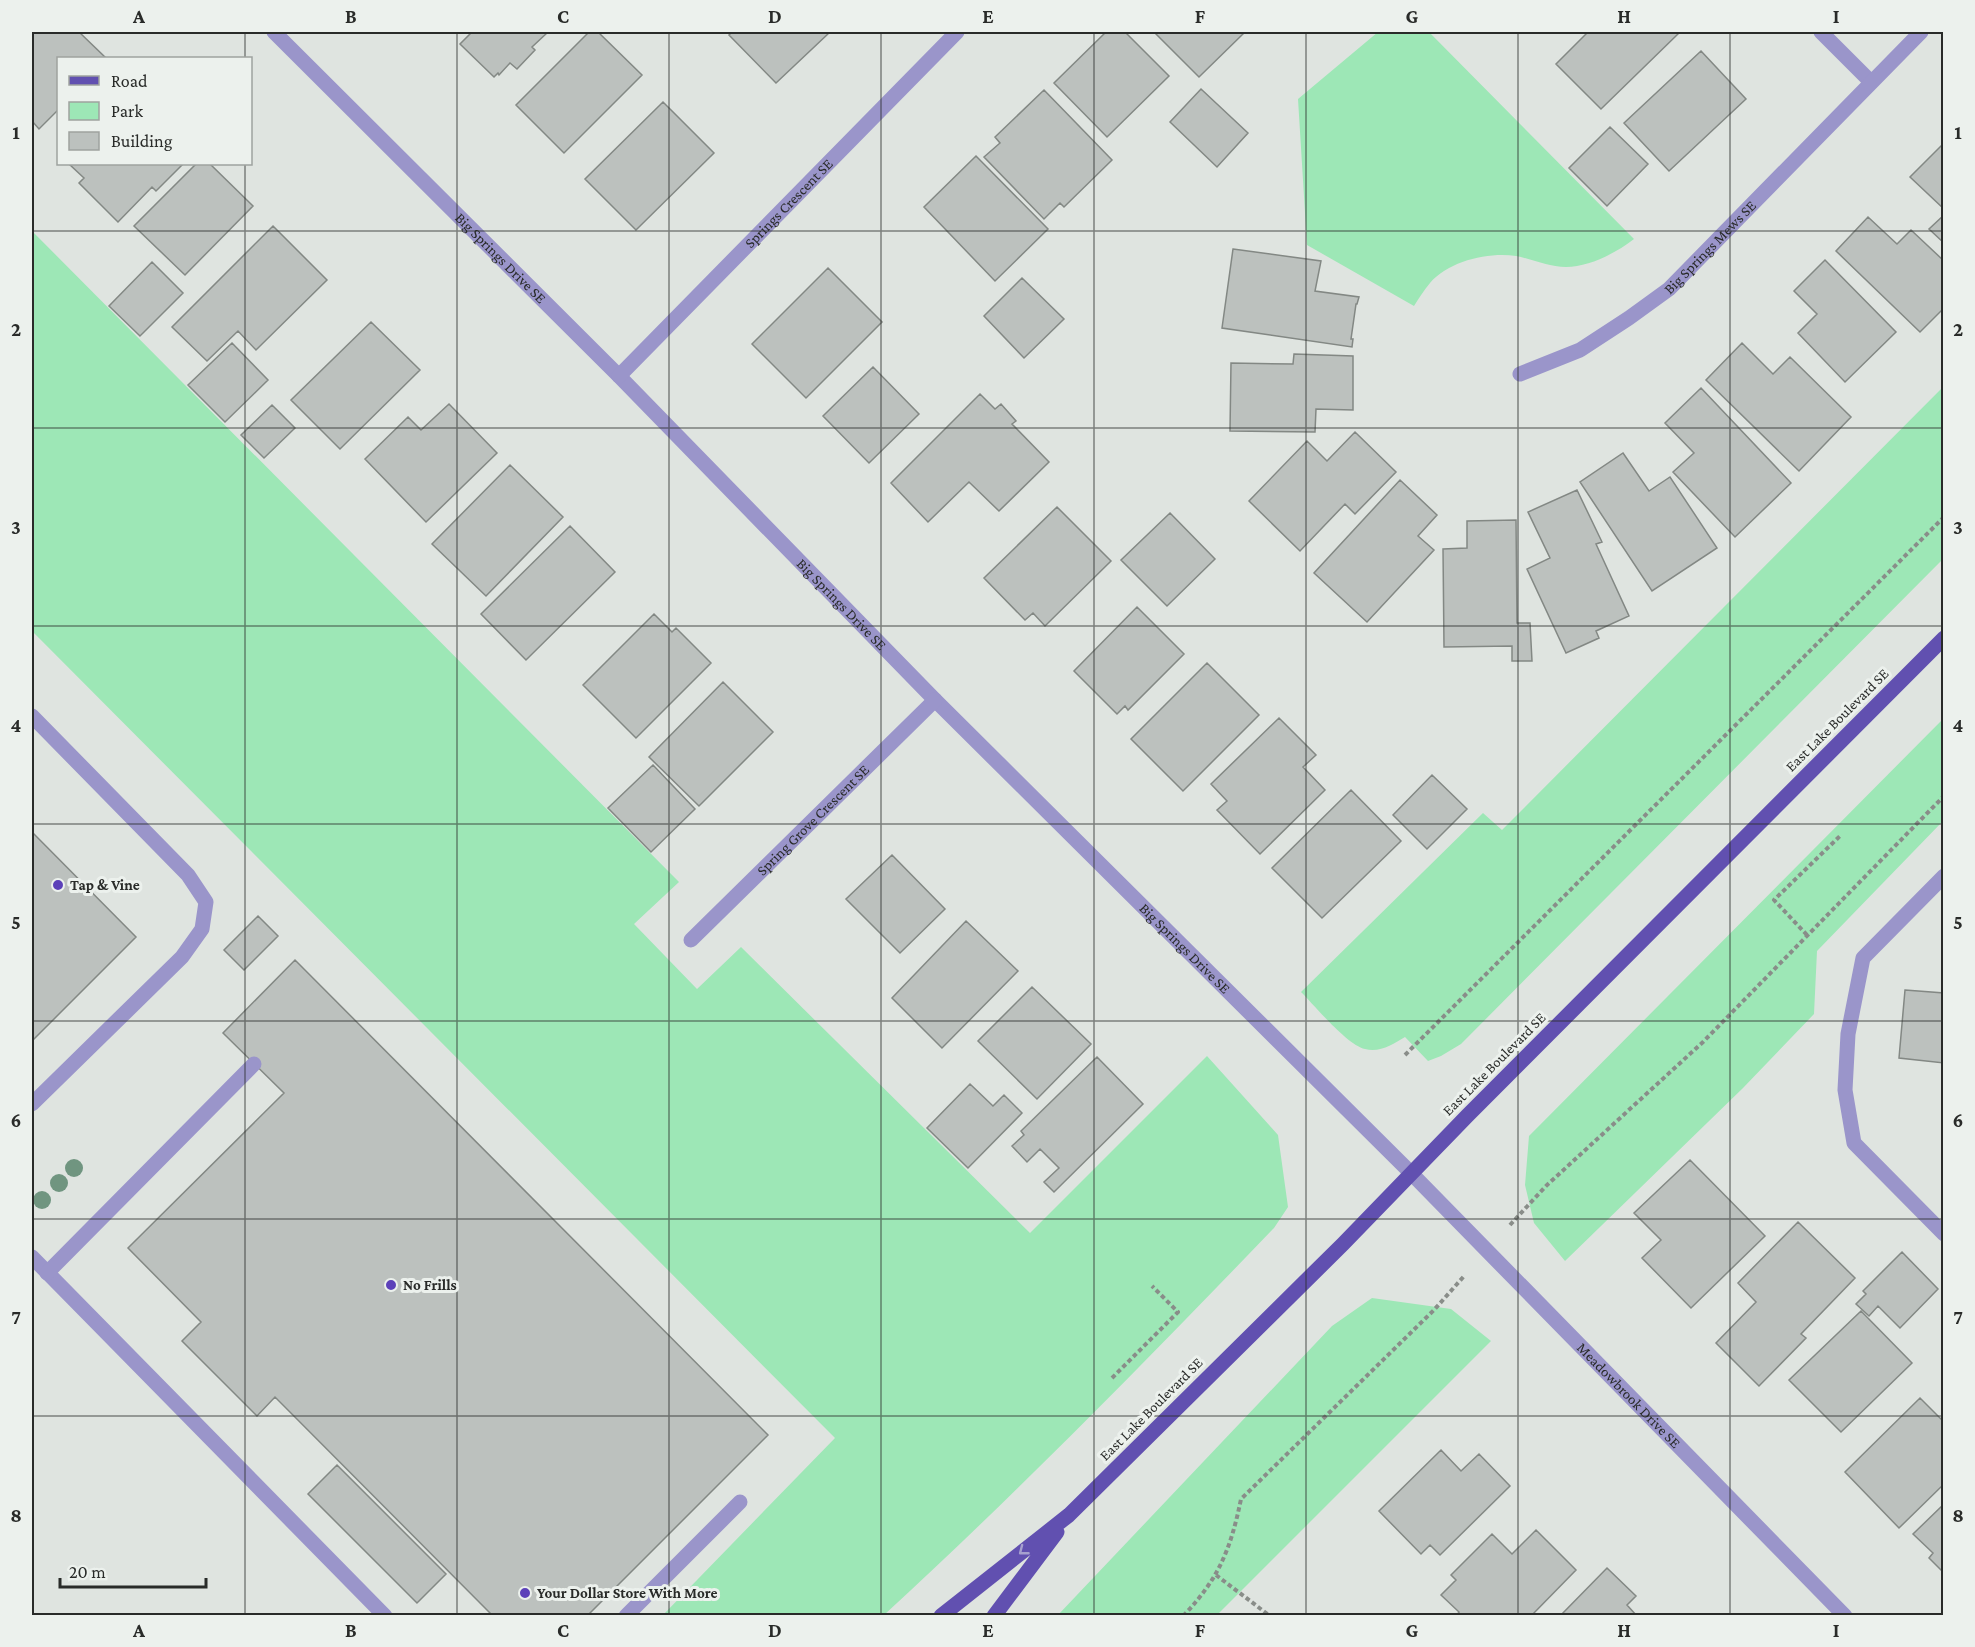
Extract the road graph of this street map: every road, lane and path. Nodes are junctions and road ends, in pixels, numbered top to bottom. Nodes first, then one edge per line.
1 (274, 32) edge
2 (957, 32) edge
3 (1821, 32) edge
4 (1921, 32) edge
5 (1871, 82) junction
6 (1520, 374) dead end
7 (619, 376) junction
8 (1944, 517) edge
9 (1944, 638) edge
10 (936, 700) junction
11 (32, 716) edge
12 (1944, 796) edge
13 (1841, 835) dead end
14 (1944, 876) edge
15 (1808, 935) junction
16 (691, 940) dead end
17 (1405, 1055) dead end
18 (254, 1064) dead end
19 (32, 1104) edge
20 (1412, 1174) junction
21 (1944, 1234) edge
22 (1486, 1251) junction
23 (32, 1257) edge
24 (47, 1273) junction
25 (1152, 1286) dead end
26 (1112, 1378) dead end
27 (740, 1502) dead end
28 (1069, 1515) junction
29 (1216, 1575) junction
30 (385, 1616) edge
31 (626, 1616) edge
32 (941, 1616) edge
33 (994, 1616) edge
34 (1184, 1616) edge
35 (1270, 1616) edge
36 (1845, 1616) edge

1 - 7 street, Big Springs Drive SE
2 - 7 street, Springs Crescent SE
3 - 5 street
4 - 5 street, Big Springs Mews SE
5 - 6 street, Big Springs Mews SE
7 - 10 street, Big Springs Drive SE
8 - 17 path
9 - 20 main road, East Lake Boulevard SE
10 - 16 street, Spring Grove Crescent SE
10 - 20 street, Big Springs Drive SE
11 - 19 street
12 - 15 path
13 - 15 path
14 - 21 street
15 - 22 path
18 - 24 street
20 - 22 street, Meadowbrook Drive SE
20 - 28 main road, East Lake Boulevard SE
22 - 29 path
22 - 36 street, Meadowbrook Drive SE
23 - 24 street
24 - 30 street
25 - 26 path
27 - 31 street
28 -> 32 main road, East Lake Boulevard SE
28 - 33 main road, East Lake Boulevard SE
29 - 34 path
29 - 35 path

